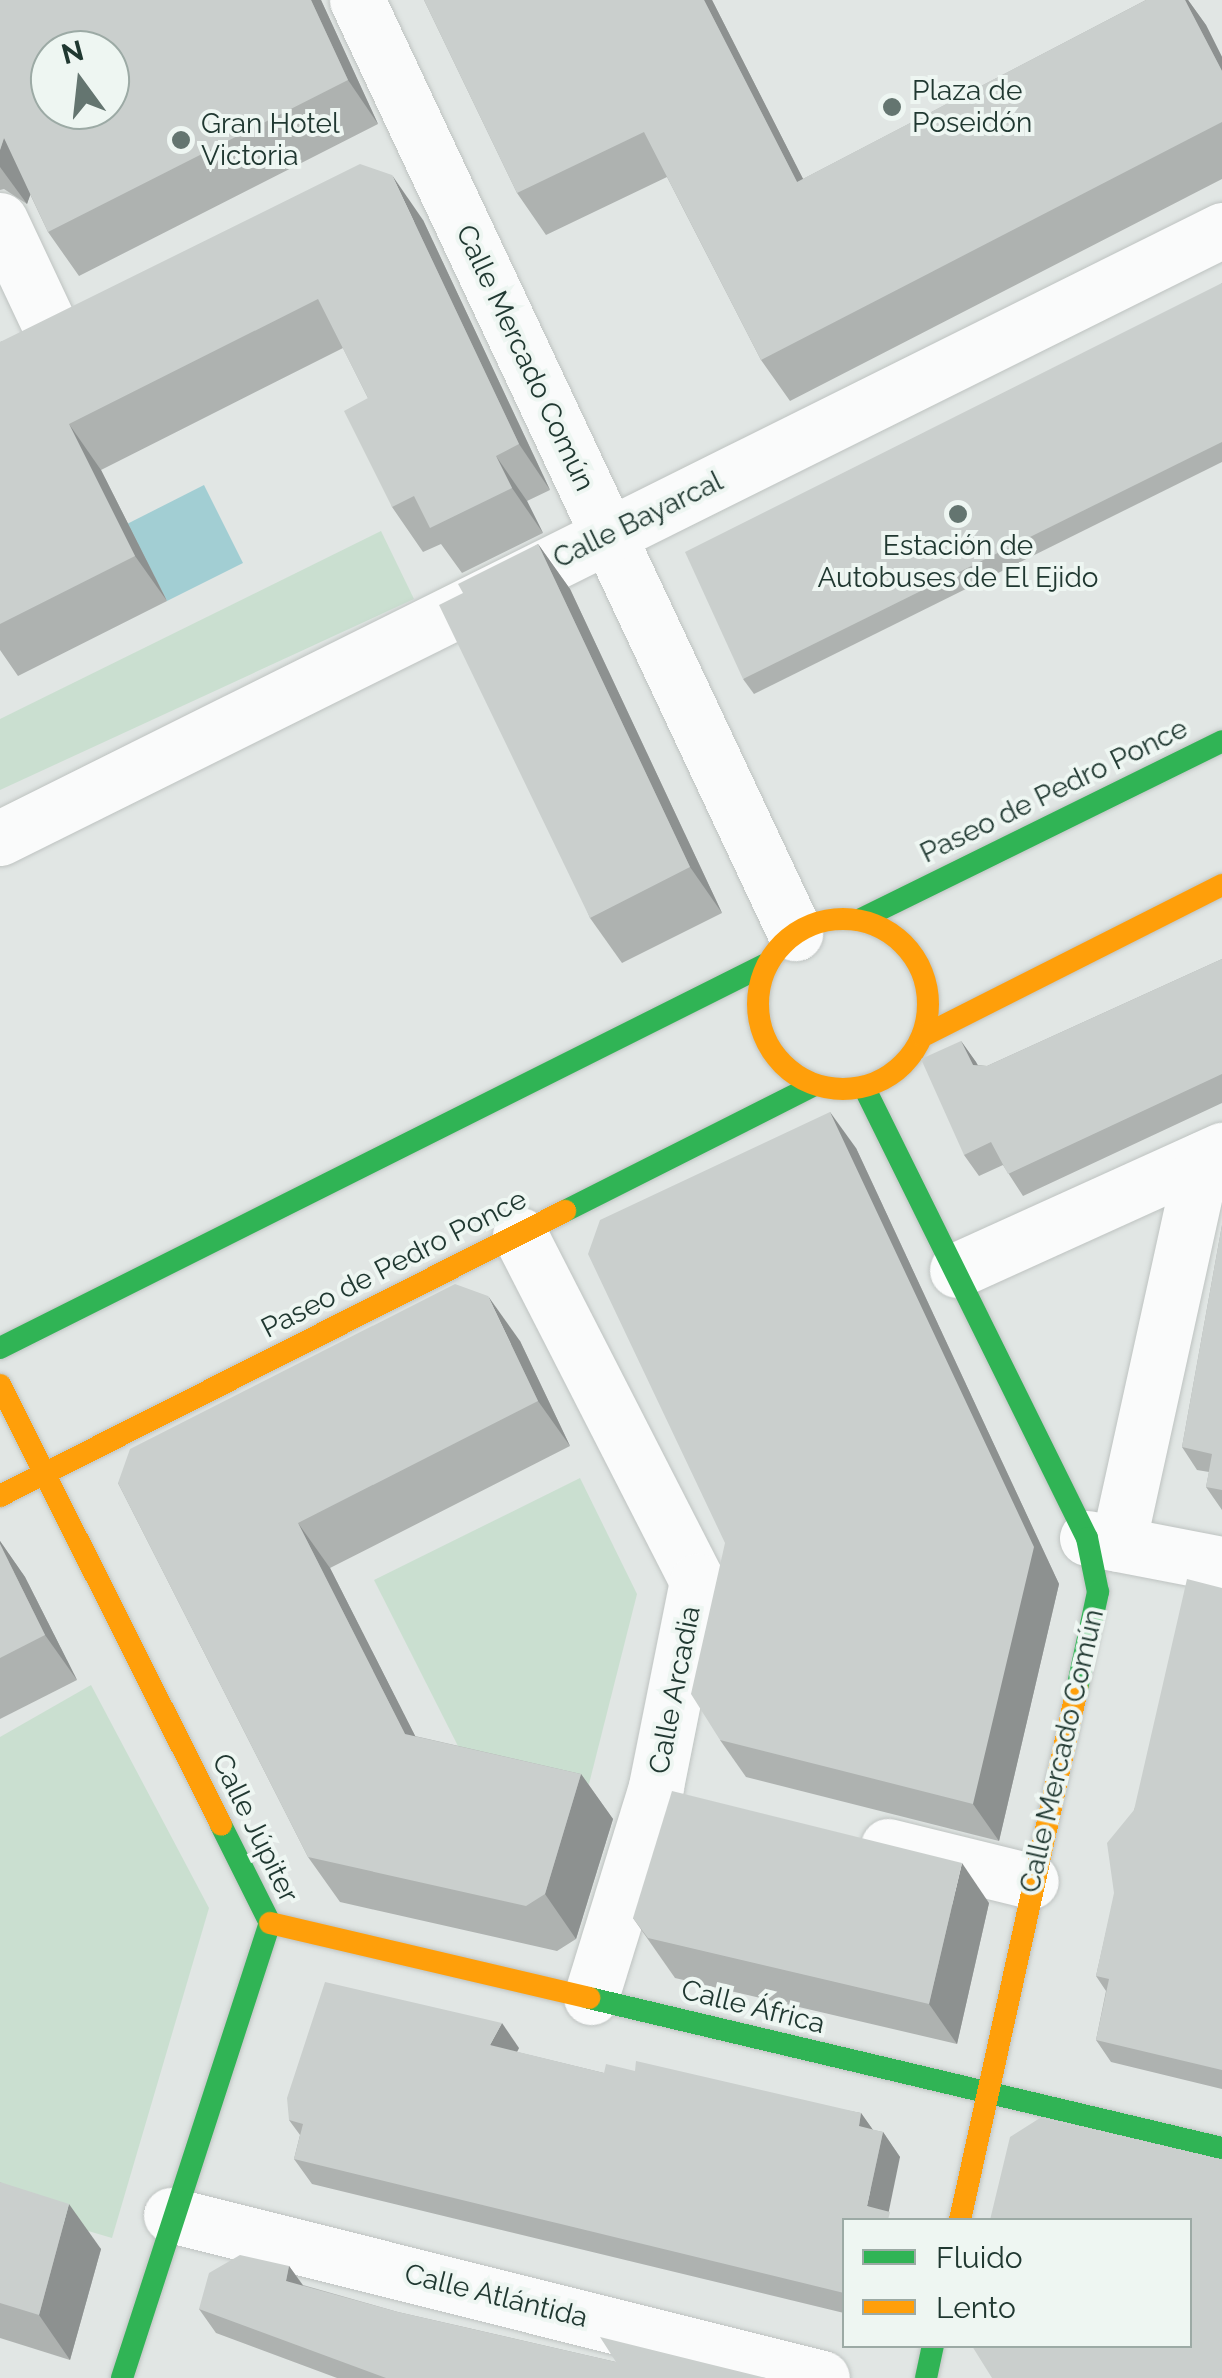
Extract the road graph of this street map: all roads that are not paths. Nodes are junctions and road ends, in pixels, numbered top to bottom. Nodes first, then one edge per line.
1 (357, 0) edge
2 (430, 155) junction
3 (376, 181) edge
4 (0, 220) edge
5 (1222, 230) edge
6 (110, 313) edge
7 (608, 535) junction
8 (1222, 741) edge
9 (0, 838) edge
10 (1222, 885) edge
11 (859, 920) junction
12 (781, 948) junction
13 (923, 1036) junction
14 (814, 1086) junction
15 (864, 1088) junction
16 (1212, 1155) edge
17 (520, 1235) junction
18 (957, 1270) junction
19 (0, 1348) edge
20 (0, 1384) edge
21 (44, 1473) junction
22 (0, 1496) edge
23 (1103, 1541) junction
24 (1222, 1564) edge
25 (656, 1787) junction
26 (712, 1801) edge
27 (843, 1834) edge
28 (1031, 1882) junction
29 (270, 1923) junction
30 (591, 1998) junction
31 (986, 2097) junction
32 (1222, 2148) edge
33 (171, 2215) junction
34 (960, 2218) edge
35 (933, 2348) edge
36 (122, 2378) edge
37 (822, 2378) edge
38 (926, 2378) edge

1 - 2 street, Calle Mercado Común
2 - 3 street
2 - 7 street, Calle Mercado Común
4 - 6 street
5 - 7 street, Calle Bayarcal
7 - 9 street, Calle Bayarcal
7 - 12 street, Calle Mercado Común
8 - 11 street, Paseo de Pedro Ponce
10 - 13 street
11 - 12 street
11 - 13 street
12 - 14 street
12 - 19 street
13 - 15 street
14 - 15 street
14 - 17 street, Paseo de Pedro Ponce
15 - 18 street, Calle Mercado Común
16 - 18 street
16 - 23 street, Calle Mercado Común
17 - 21 street, Paseo de Pedro Ponce
17 - 25 street, Calle Arcadia
18 - 23 street, Calle Mercado Común
20 - 21 street, Calle Júpiter
21 - 22 street, Paseo de Pedro Ponce
21 - 29 street, Calle Júpiter
23 - 24 street
23 - 28 street, Calle Mercado Común
25 - 26 street
25 - 30 street, Calle Arcadia
27 - 28 street
28 - 31 street, Calle Mercado Común
29 - 30 street, Calle África
29 - 33 street, Calle Júpiter
30 - 31 street, Calle África
31 - 32 street, Calle África
31 - 34 street, Calle Mercado Común
33 - 36 street, Calle Júpiter
33 - 37 street, Calle Atlántida
35 - 38 street

